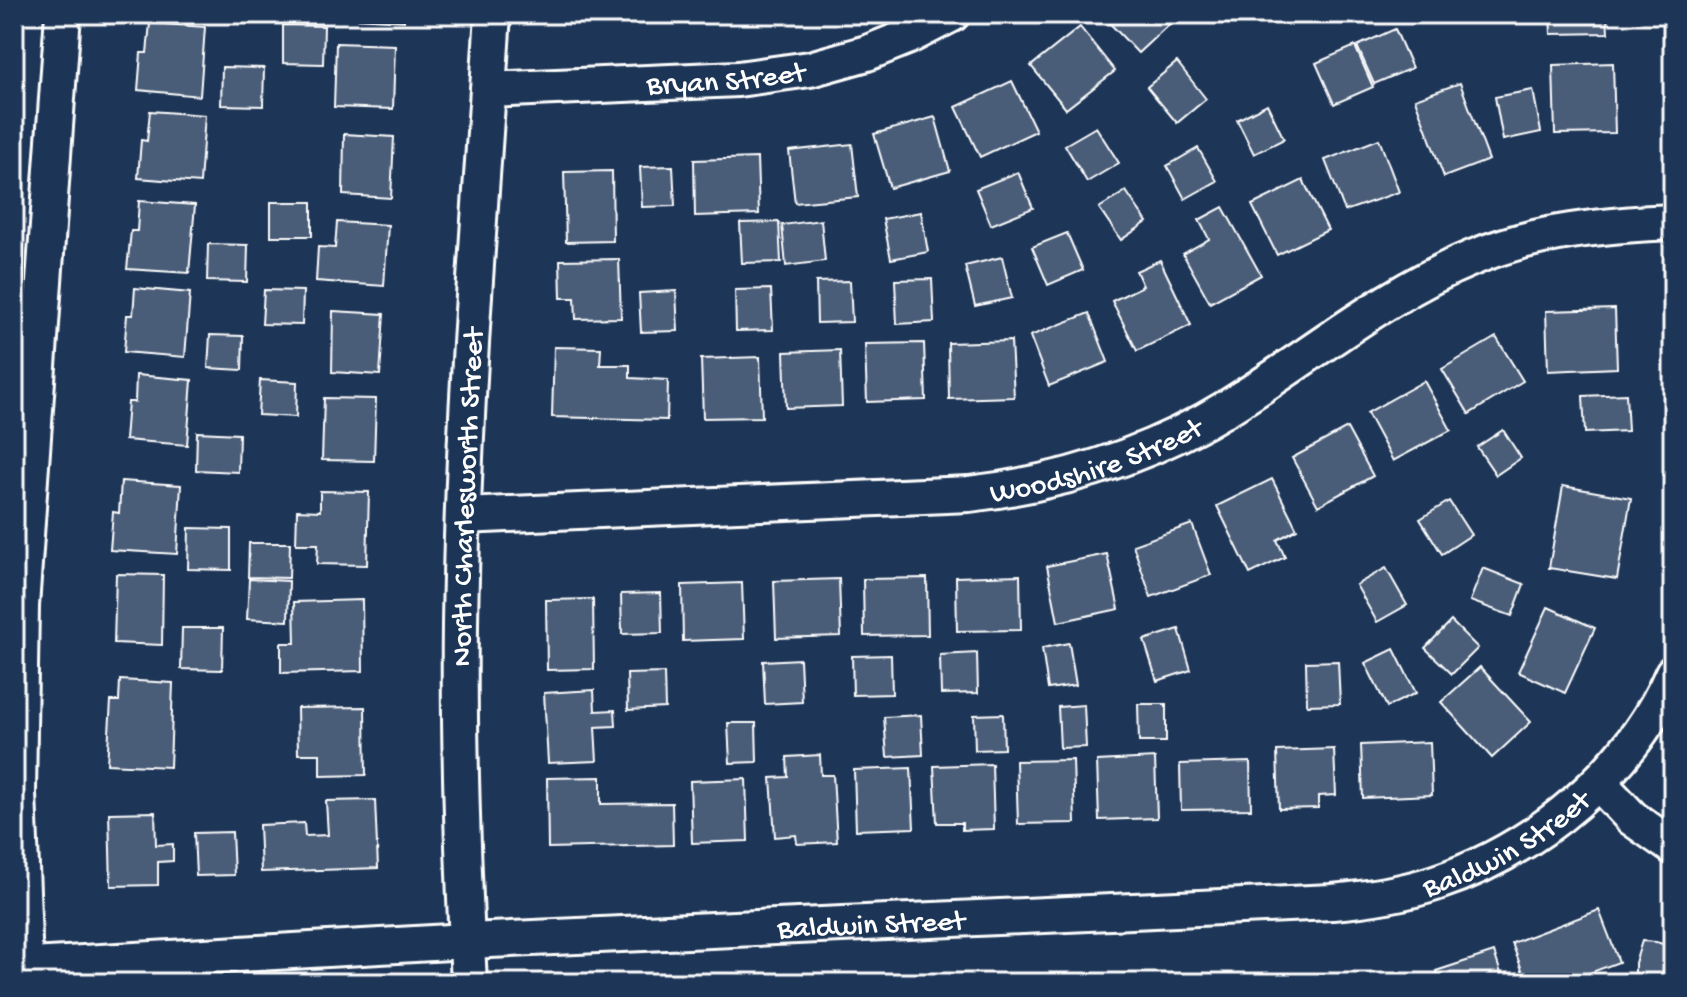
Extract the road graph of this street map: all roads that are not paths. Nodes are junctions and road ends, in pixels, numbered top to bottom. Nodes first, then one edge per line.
1 (63, 14) edge
2 (493, 14) edge
3 (952, 14) edge
4 (488, 90) junction
5 (1673, 222) edge
6 (463, 516) junction
7 (1673, 673) edge
8 (1598, 782) junction
9 (1673, 847) edge
10 (467, 941) junction
11 (19, 966) edge
12 (469, 983) edge

1 - 11 street
2 - 4 street, North Charlesworth Street
3 - 4 street, Bryan Street
4 - 6 street, North Charlesworth Street
5 - 6 street, Woodshire Street
6 - 10 street, North Charlesworth Street
7 - 8 street
8 - 9 street, Baldwin Street
8 - 10 street, Baldwin Street
10 - 11 street, Baldwin Street
10 - 12 street, North Charlesworth Street

